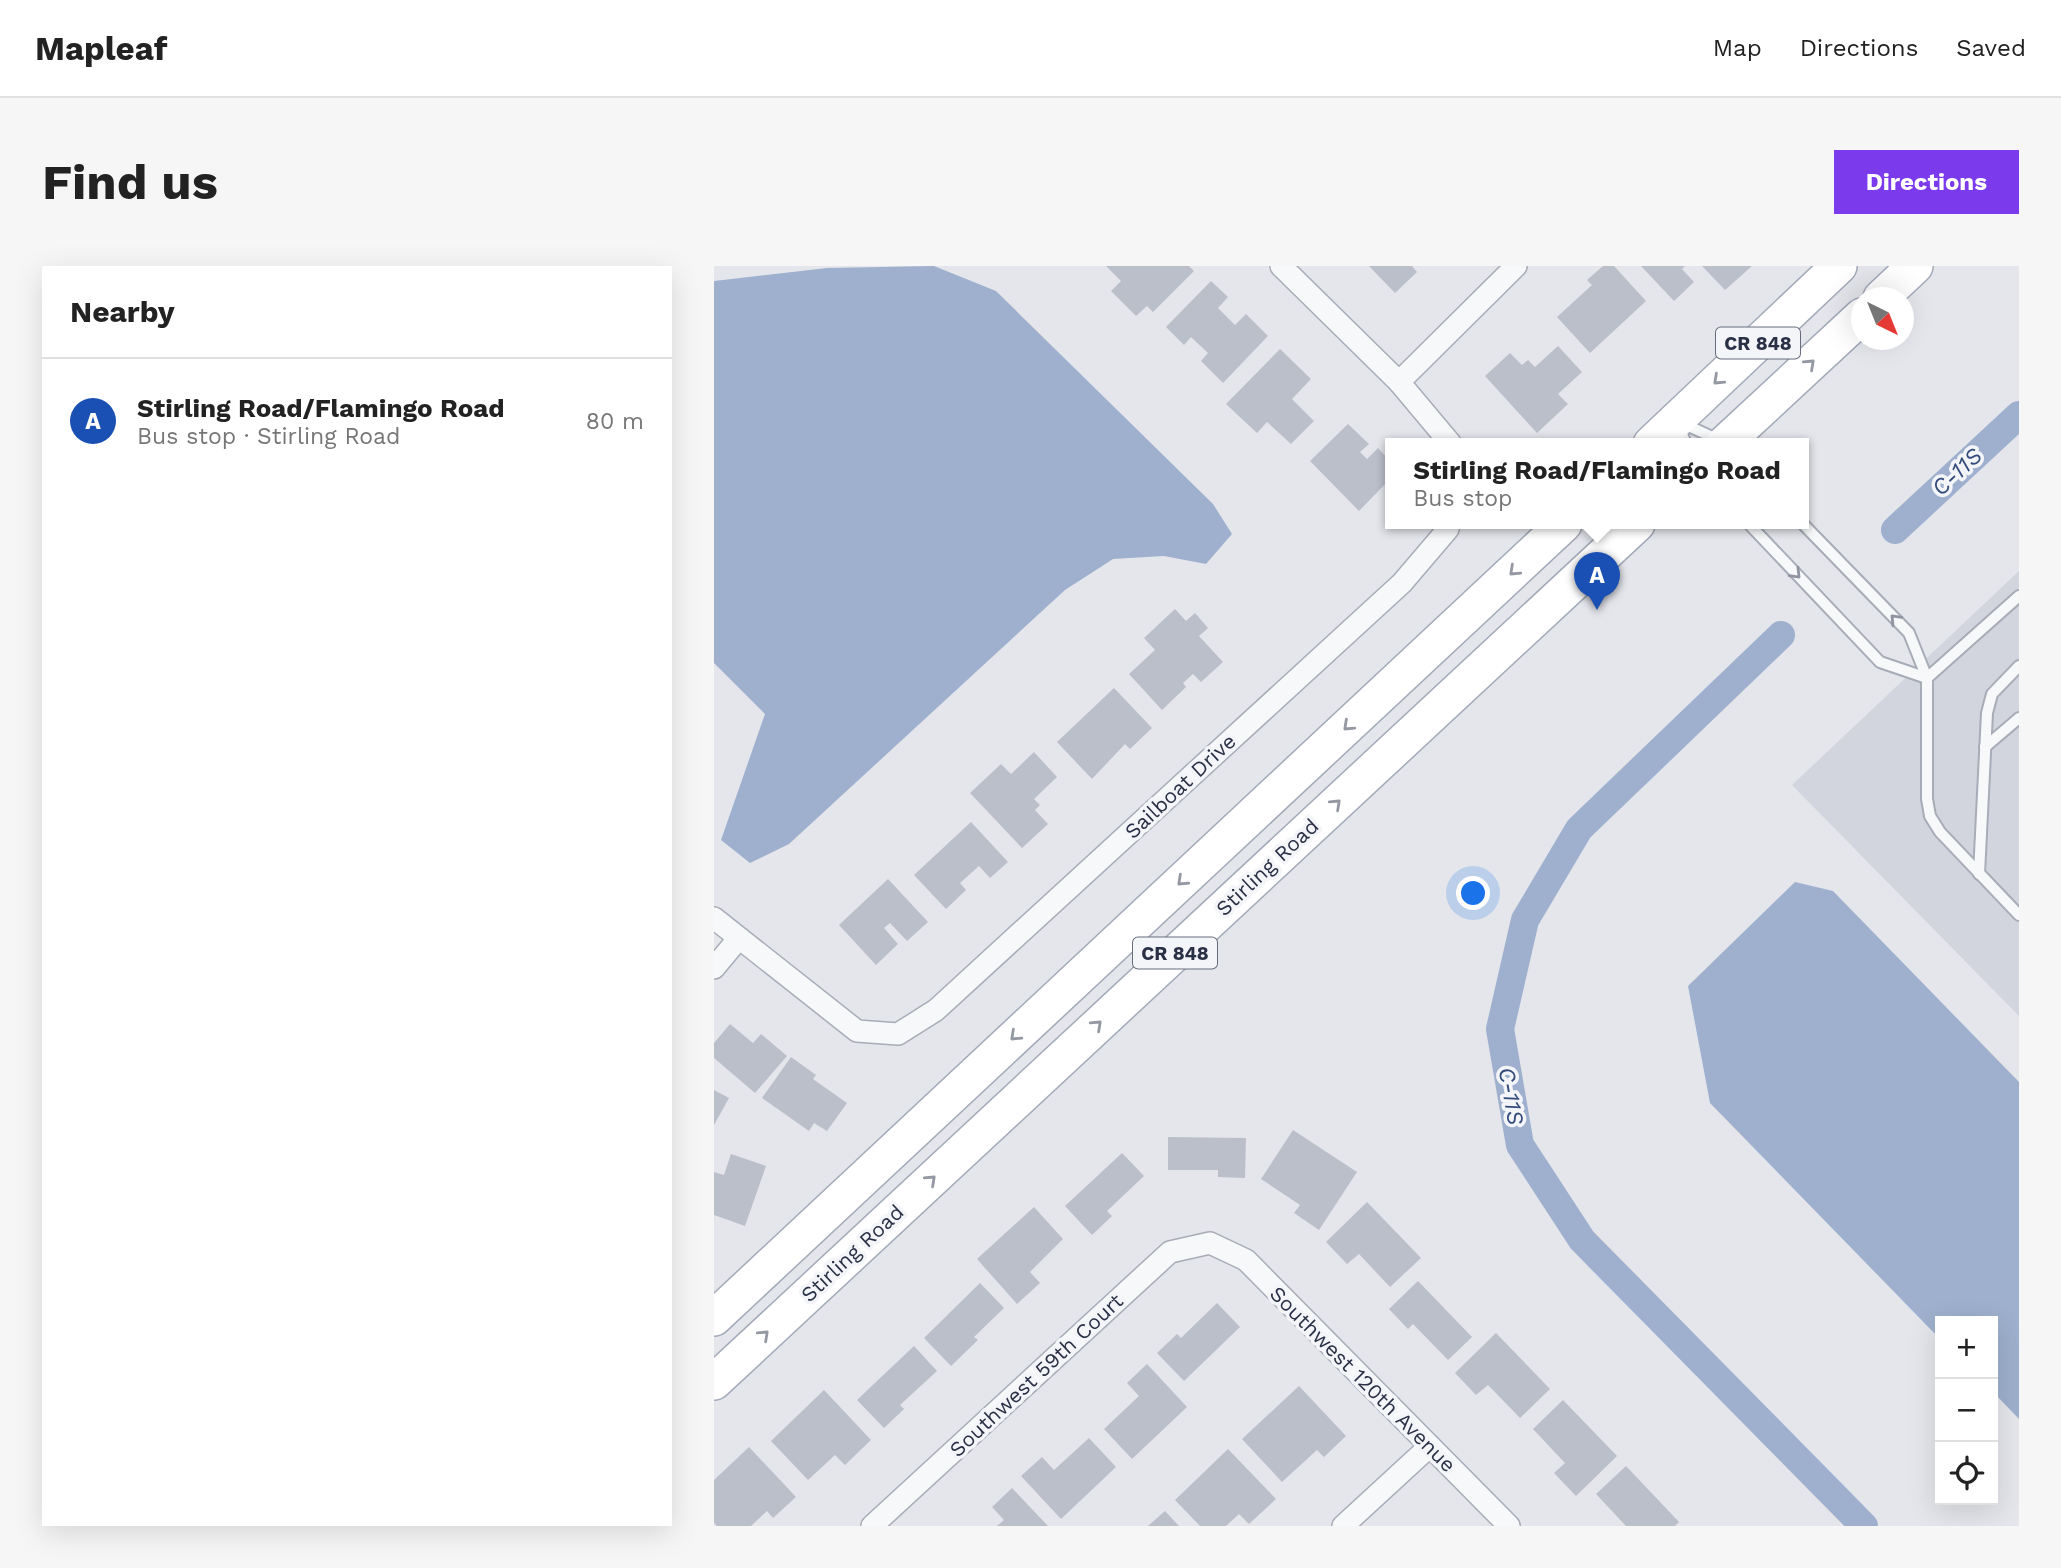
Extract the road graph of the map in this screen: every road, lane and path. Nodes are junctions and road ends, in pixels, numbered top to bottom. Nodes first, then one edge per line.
1 (1282, 266) edge
2 (1516, 266) edge
3 (1839, 266) edge
4 (1915, 266) edge
5 (1893, 287) edge
6 (1851, 325) edge
7 (1399, 382) junction
8 (1681, 432) edge
9 (1446, 438) edge
10 (1705, 438) edge
11 (1730, 438) edge
12 (1448, 529) edge
13 (1559, 529) edge
14 (1632, 529) edge
15 (1754, 529) edge
16 (1808, 529) edge
17 (2019, 596) edge
18 (2019, 666) edge
19 (1927, 678) junction
20 (2019, 718) edge
21 (1986, 747) junction
22 (1979, 874) junction
23 (2019, 915) edge
24 (714, 918) edge
25 (739, 938) junction
26 (714, 968) edge
27 (1210, 1243) joint
28 (714, 1318) edge
29 (714, 1382) edge
30 (1430, 1446) junction
31 (872, 1526) edge
32 (1343, 1526) edge
33 (1508, 1526) edge

1 - 7 street
2 - 7 street
3 -> 8 main road, CR 848
4 - 5 main road
11 -> 6 main road, CR 848
7 - 9 street
8 - 10 lane
12 - 25 street, Sailboat Drive
13 -> 28 main road, CR 848
29 -> 14 main road, Stirling Road / CR 848
15 -> 19 lane
19 -> 16 lane
17 - 19 lane
18 - 21 lane
19 - 22 lane
20 - 21 lane
21 - 22 lane
22 - 23 lane
24 - 25 street
25 - 26 street
27 - 30 street, Southwest 120th Avenue
27 - 31 street, Southwest 59th Court
30 - 32 street
30 - 33 street, Southwest 120th Avenue

